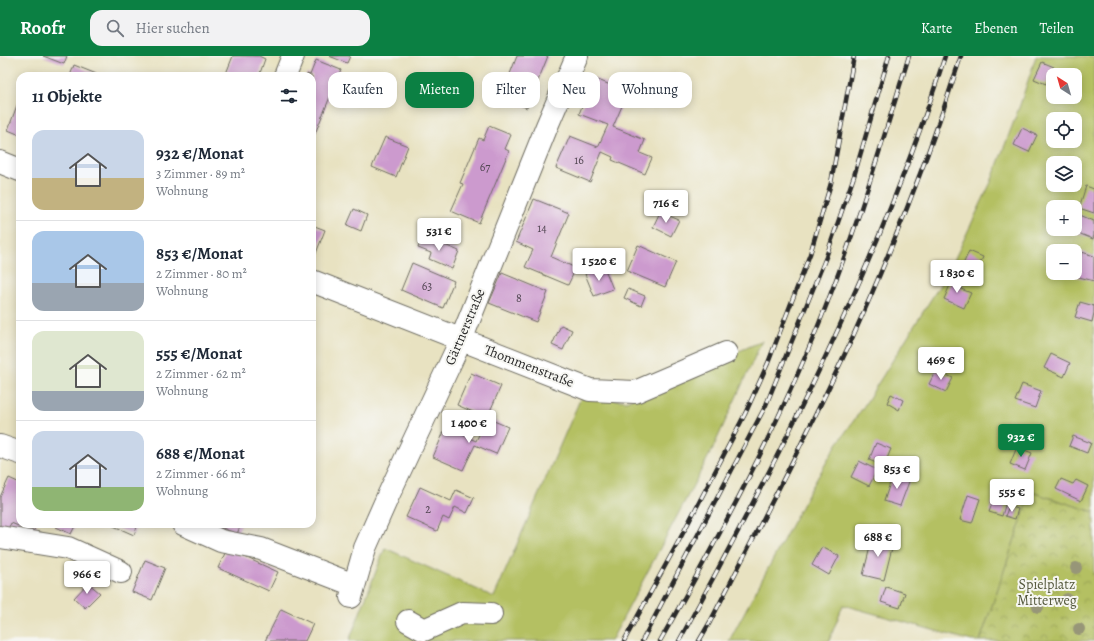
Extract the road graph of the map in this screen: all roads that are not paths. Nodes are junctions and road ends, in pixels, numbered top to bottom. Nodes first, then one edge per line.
1 (293, 56) edge
2 (577, 56) edge
3 (287, 72) edge
4 (0, 162) edge
5 (16, 168) edge
6 (316, 284) edge
7 (461, 340) junction
8 (726, 353) dead end
9 (0, 446) edge
10 (16, 452) edge
11 (192, 528) edge
12 (0, 537) edge
13 (121, 572) dead end
14 (491, 614) dead end
15 (408, 621) dead end

1 - 3 street
2 - 7 street, Gärtnerstraße
4 - 5 street
6 - 7 street, Thommenstraße
7 - 8 street, Thommenstraße
7 - 11 street, Gärtnerstraße
9 - 10 street
12 - 13 street
14 - 15 street

